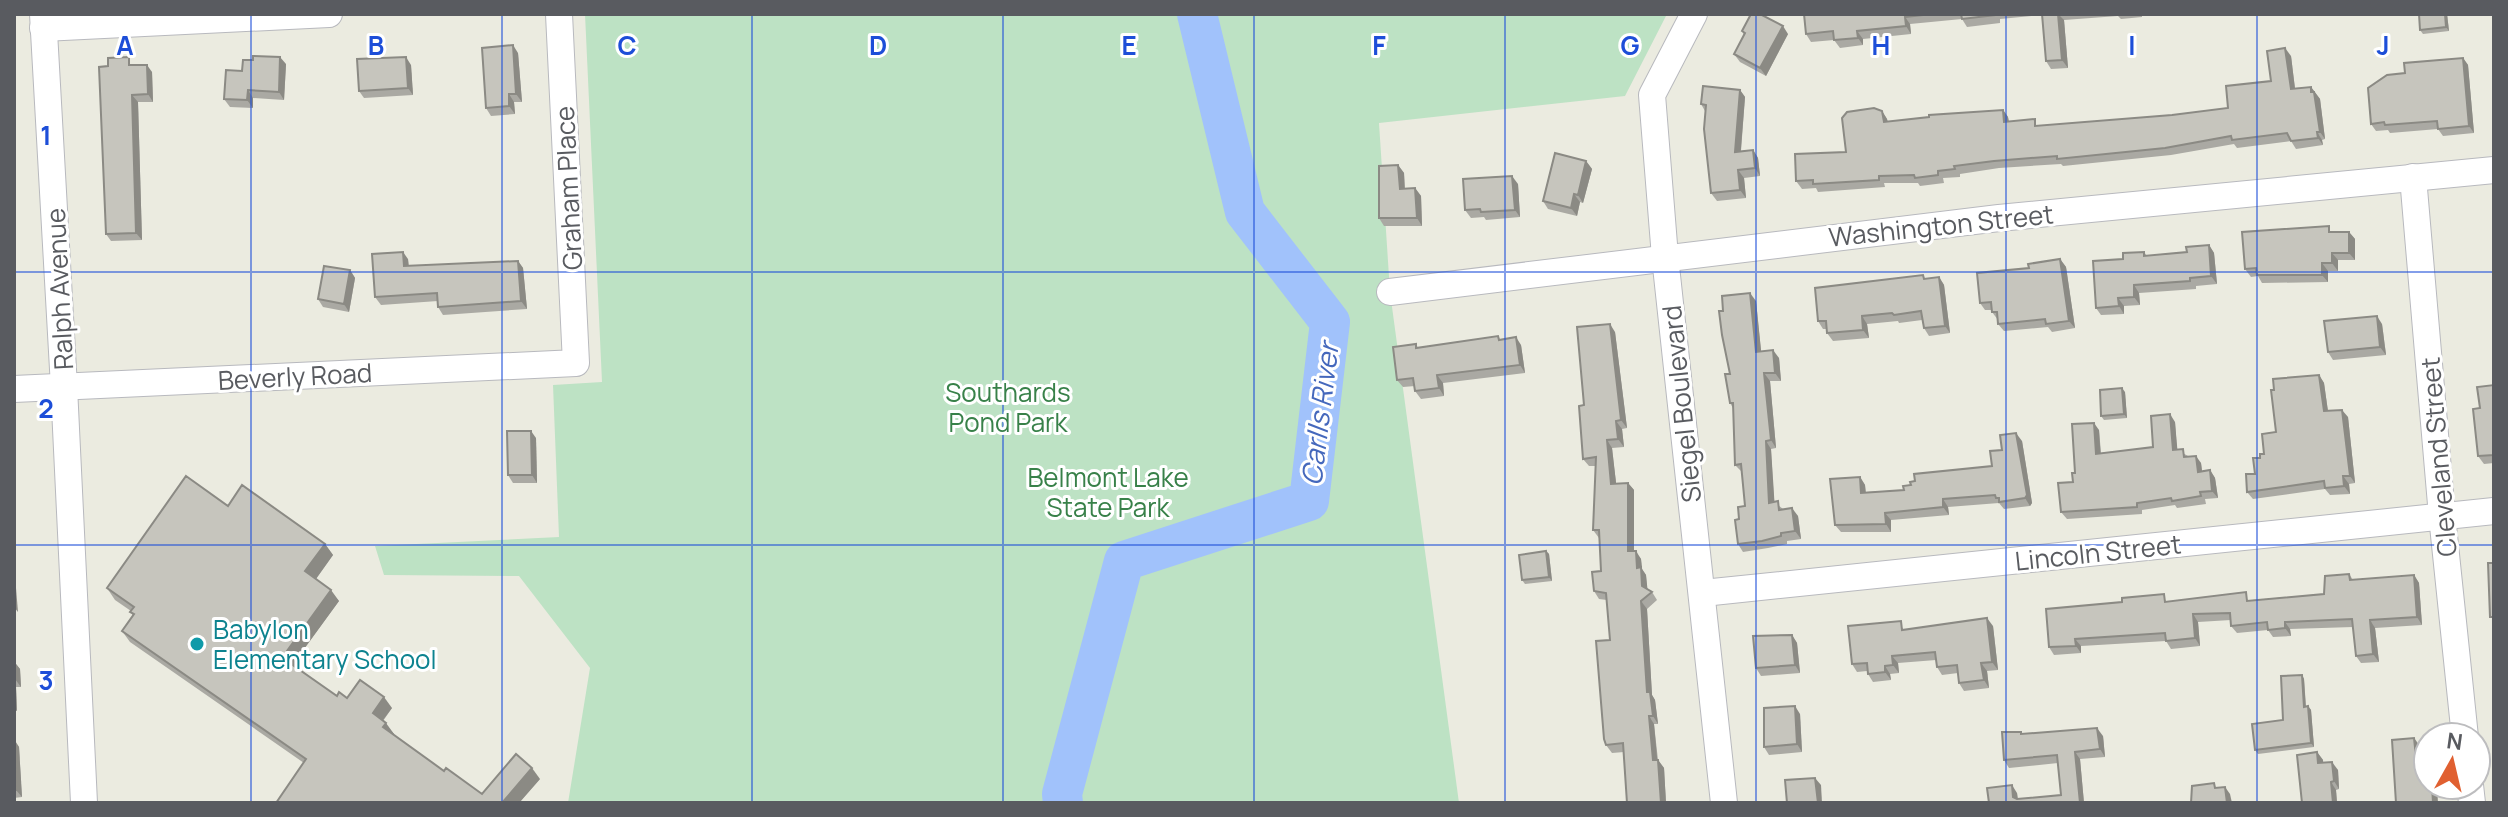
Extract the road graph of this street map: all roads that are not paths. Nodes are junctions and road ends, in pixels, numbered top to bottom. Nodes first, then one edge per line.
1 (329, 14) edge
2 (559, 14) edge
3 (1694, 14) edge
4 (43, 21) edge
5 (2494, 170) edge
6 (2413, 177) junction
7 (1665, 257) junction
8 (1390, 292) dead end
9 (576, 363) joint
10 (64, 387) junction
11 (14, 389) edge
12 (2494, 511) edge
13 (2442, 516) junction
14 (1703, 593) junction
15 (2463, 721) edge
16 (84, 803) edge
17 (1724, 803) edge

1 - 4 street
2 - 9 street, Graham Place
3 - 7 street, Siegel Boulevard
4 - 10 street, Ralph Avenue
5 - 6 street, Washington Street
6 - 7 street, Washington Street
6 - 13 street, Cleveland Street
7 - 8 street, Washington Street
7 - 14 street, Siegel Boulevard
9 - 10 street, Beverly Road
10 - 11 street, Beverly Road
10 - 16 street, Ralph Avenue
12 - 13 street, Lincoln Street
13 - 14 street, Lincoln Street
13 - 15 street, Cleveland Street
14 - 17 street, Siegel Boulevard

